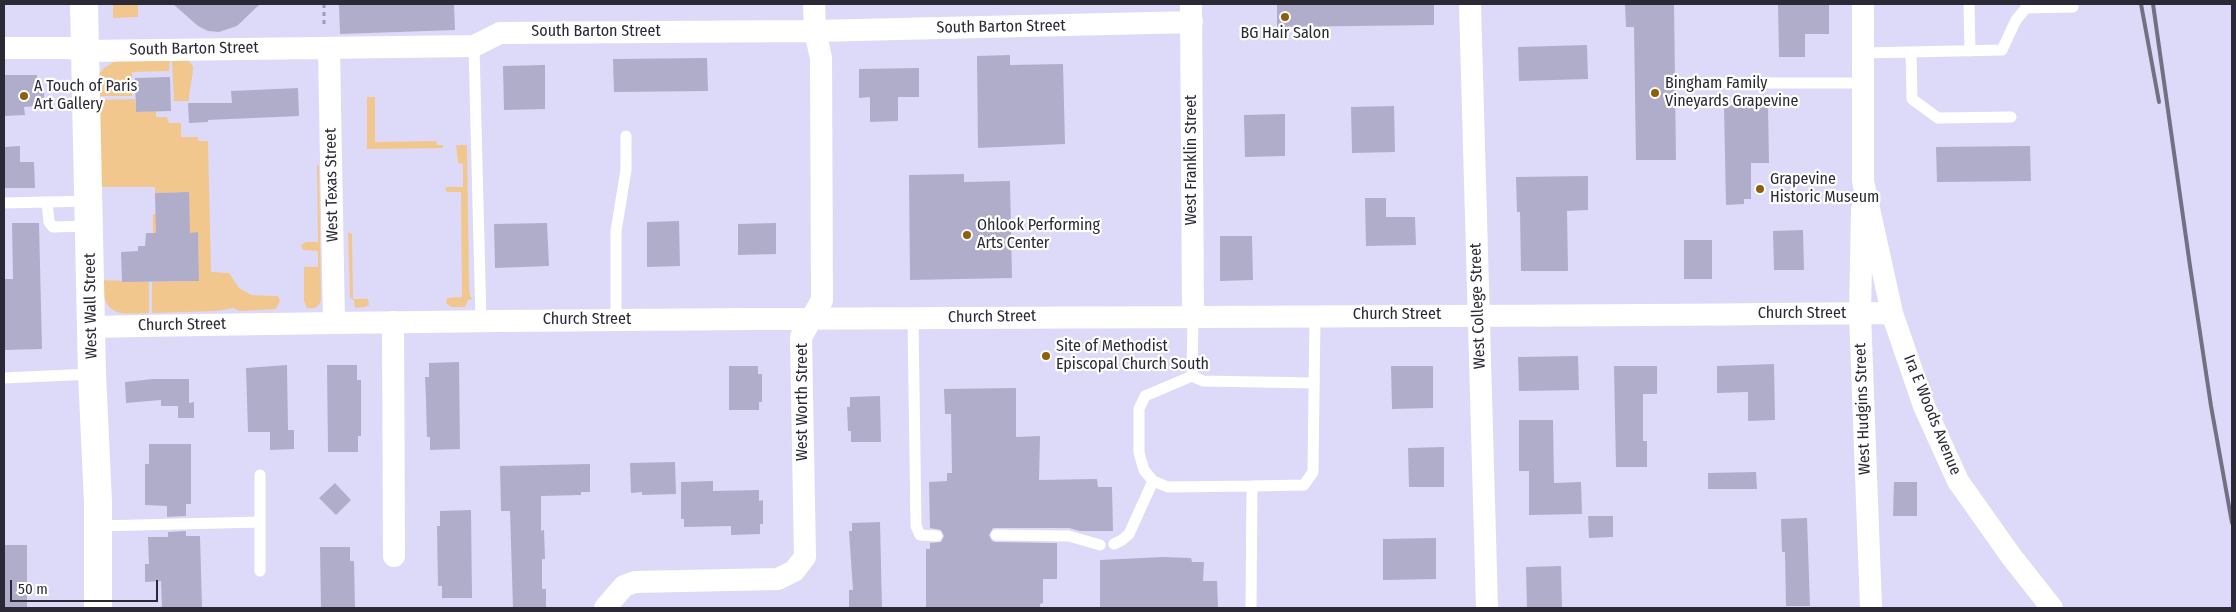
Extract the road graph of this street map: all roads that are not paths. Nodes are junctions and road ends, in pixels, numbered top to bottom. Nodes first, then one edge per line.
1 (84, 4) edge
2 (814, 4) edge
3 (1470, 4) edge
4 (1863, 4) edge
5 (1969, 4) edge
6 (2026, 6) edge
7 (2073, 7) dead end
8 (1192, 13) edge
9 (815, 31) junction
10 (474, 46) junction
11 (4, 48) edge
12 (329, 48) junction
13 (86, 51) junction
14 (1970, 51) junction
15 (1911, 52) junction
16 (1863, 53) junction
17 (1707, 83) dead end
18 (1862, 83) junction
19 (2011, 117) dead end
20 (626, 136) dead end
21 (1863, 181) junction
22 (47, 202) junction
23 (4, 203) edge
24 (90, 213) junction
25 (1892, 313) junction
26 (1860, 314) junction
27 (1314, 315) junction
28 (1478, 315) junction
29 (1193, 316) junction
30 (913, 318) junction
31 (813, 319) junction
32 (616, 320) junction
33 (481, 321) junction
34 (334, 322) junction
35 (393, 322) junction
36 (92, 327) junction
37 (92, 374) junction
38 (1192, 376) junction
39 (4, 378) edge
40 (1314, 383) junction
41 (260, 475) dead end
42 (1153, 481) junction
43 (1252, 486) junction
44 (260, 522) junction
45 (98, 526) junction
46 (996, 535) dead end
47 (937, 536) dead end
48 (1100, 544) dead end
49 (1114, 544) dead end
50 (394, 556) dead end
51 (260, 571) dead end
52 (98, 608) edge
53 (605, 608) edge
54 (1251, 608) edge
55 (1487, 608) edge
56 (1871, 608) edge
57 (2052, 608) edge

1 - 13 street, West Wall Street
2 - 9 street, West Worth Street
3 - 28 street, West College Street
4 - 16 street, West Hudgins Street
5 - 14 lane
6 - 7 lane
6 - 14 lane
8 - 9 street, South Barton Street
8 - 29 street, West Franklin Street
9 - 10 street, South Barton Street
9 - 31 street, West Worth Street
10 - 12 street, South Barton Street
10 - 33 lane
11 - 13 street, South Barton Street
12 - 13 street, South Barton Street
12 - 34 street, West Texas Street
13 - 24 street, West Wall Street
14 - 15 lane
15 - 16 lane
15 - 19 lane
16 - 18 street, West Hudgins Street
17 - 18 lane
18 - 21 street, West Hudgins Street
20 - 32 lane
21 - 25 street, West Hudgins Street
21 - 26 street, West Hudgins Street
22 - 23 lane
22 - 24 lane
22 - 24 lane
24 - 36 street, West Wall Street
25 - 26 street, Church Street
25 - 57 street, Ira E Woods Avenue
26 - 28 street, Church Street
26 - 56 street, West Hudgins Street
27 - 28 street, Church Street
27 - 29 street, Church Street
27 - 40 lane
28 - 55 street, West College Street
29 - 30 street, Church Street
29 - 38 lane
30 - 31 street, Church Street
30 - 47 lane
31 - 32 street, Church Street
31 - 53 street, West Worth Street
32 - 33 street, Church Street
33 - 35 street, Church Street
34 - 35 street, Church Street
34 - 36 street, Church Street
35 - 50 street
36 - 37 street, West Wall Street
37 - 39 lane
37 - 45 street, West Wall Street
38 - 40 lane
38 - 42 lane
40 - 43 lane
41 - 44 lane
42 - 43 lane
42 - 49 lane
43 - 54 lane
44 - 45 lane
44 - 51 lane
45 - 52 street, West Wall Street
46 - 48 lane

